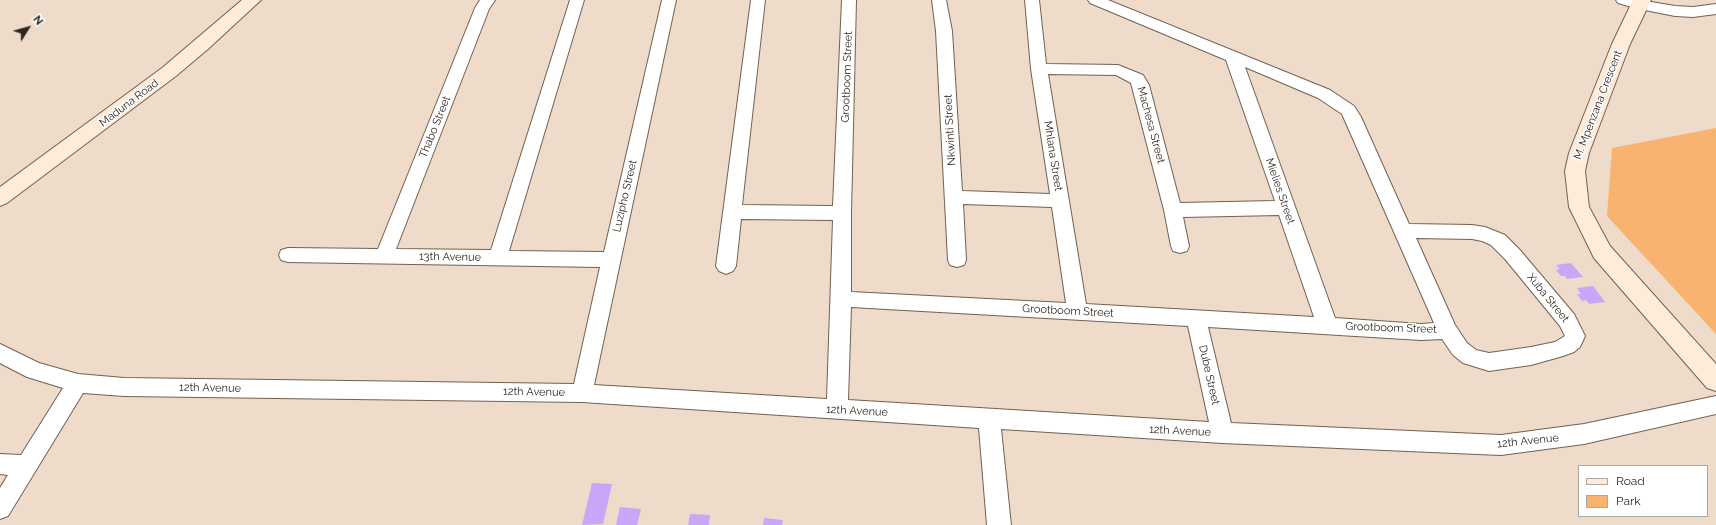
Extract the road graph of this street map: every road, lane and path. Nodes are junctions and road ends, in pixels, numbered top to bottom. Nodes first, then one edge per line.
1 (252, 0) edge
2 (488, 0) edge
3 (577, 0) edge
4 (669, 0) edge
5 (758, 0) edge
6 (849, 0) edge
7 (939, 0) edge
8 (1032, 0) edge
9 (1095, 0) edge
10 (1635, 2) edge
11 (1716, 9) edge
12 (1233, 57) junction
13 (1039, 68) junction
14 (954, 197) junction
15 (0, 198) edge
16 (1060, 201) junction
17 (1286, 208) junction
18 (1174, 210) junction
19 (733, 212) junction
20 (842, 213) junction
21 (1404, 231) junction
22 (1180, 246) dead end
23 (288, 256) dead end
24 (384, 256) junction
25 (498, 257) junction
26 (611, 260) junction
27 (957, 260) dead end
28 (726, 266) dead end
29 (841, 299) junction
30 (1076, 311) junction
31 (1196, 318) junction
32 (1327, 325) junction
33 (1447, 330) junction
34 (0, 353) edge
35 (1716, 381) edge
36 (78, 383) junction
37 (582, 393) junction
38 (1716, 404) edge
39 (837, 410) junction
40 (990, 418) junction
41 (1222, 433) junction
42 (0, 464) edge
43 (26, 465) junction
44 (0, 508) edge
45 (999, 525) edge

1 - 15 main road, Maduna Road
2 - 24 street, Thabo Street
3 - 25 street
4 - 26 street, Luzipho Street
5 - 19 street
6 - 20 street, Grootboom Street
7 - 14 street, Nkwinti Street
8 - 13 street, Mhlana Street
9 - 12 street, Grootboom Street
10 - 11 street
10 - 35 main road, M. Mpenzana Crescent
12 - 17 street, Mielies Street
12 - 21 street, Grootboom Street
13 - 16 street, Mhlana Street
13 - 18 street, Machesa Street
14 - 16 street
14 - 27 street, Nkwinti Street
16 - 30 street, Mhlana Street
17 - 18 street
17 - 32 street, Mielies Street
18 - 22 street, Machesa Street
19 - 20 street
19 - 28 street
20 - 29 street, Grootboom Street
21 - 33 street, Grootboom Street
21 - 33 street, Xuba Street
23 - 24 street, 13th Avenue
24 - 25 street, 13th Avenue
25 - 26 street, 13th Avenue
26 - 37 street, Luzipho Street
29 - 30 street, Grootboom Street
29 - 39 street, Grootboom Street
30 - 31 street, Grootboom Street
31 - 32 street, Grootboom Street
31 - 41 street, Dube Street
32 - 33 street, Grootboom Street
34 - 36 street, 12th Avenue
36 - 37 street, 12th Avenue
36 - 43 street
37 - 39 street, 12th Avenue
38 - 41 street, 12th Avenue
39 - 40 street, 12th Avenue
40 - 41 street, 12th Avenue
40 - 45 street
42 - 43 street
43 - 44 street

